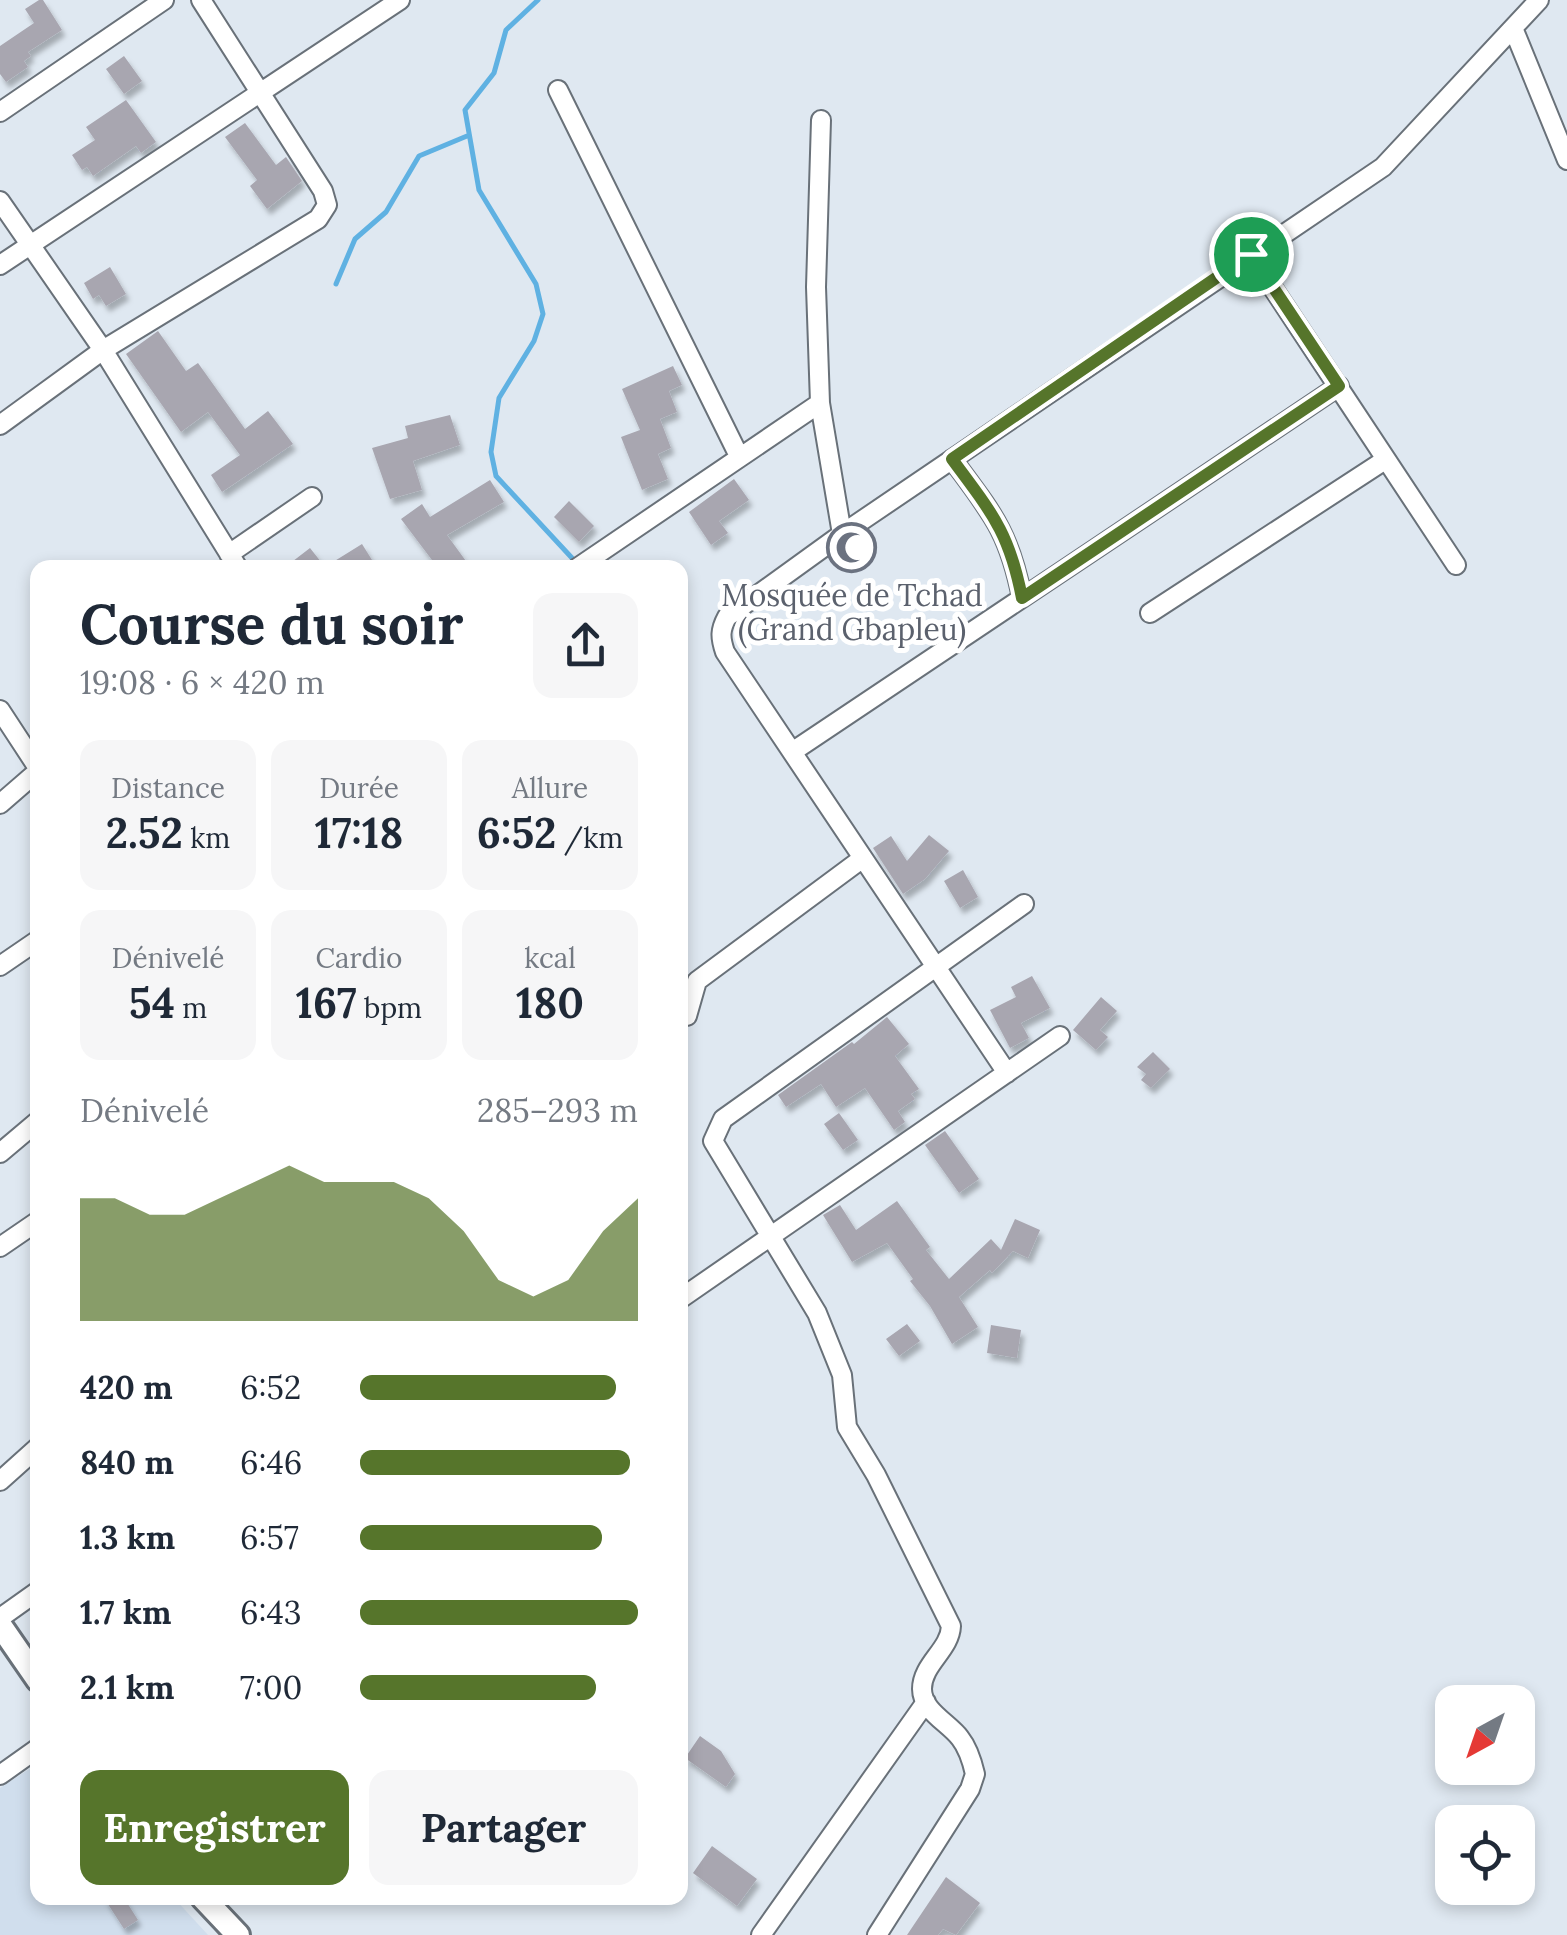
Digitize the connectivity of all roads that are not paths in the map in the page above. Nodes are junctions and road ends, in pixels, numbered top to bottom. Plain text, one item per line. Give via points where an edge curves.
1 (164, 0) edge
2 (201, 0) edge
3 (400, 0) edge
4 (1539, 0) edge
5 (1514, 28) junction
6 (558, 90) dead end
7 (262, 91) junction
8 (0, 112) edge
9 (821, 120) dead end
10 (1567, 160) edge
11 (0, 201) edge
12 (28, 244) junction
13 (1251, 254) junction
14 (0, 265) edge
15 (104, 350) junction
16 (1339, 386) junction
17 (820, 403) junction
18 (0, 425) edge
19 (739, 456) junction
20 (952, 459) junction
21 (1385, 460) junction
22 (312, 497) dead end
23 (842, 534) junction
24 (232, 560) edge
25 (234, 560) edge
26 (589, 560) edge
27 (1456, 565) dead end
28 (1022, 598) junction
29 (1150, 613) dead end
30 (0, 710) edge
31 (792, 752) junction
32 (30, 757) edge
33 (30, 777) edge
34 (0, 804) edge
35 (863, 858) junction
36 (1024, 904) dead end
37 (30, 945) edge
38 (0, 966) edge
39 (935, 966) junction
40 (688, 1013) edge
41 (1060, 1036) dead end
42 (1007, 1073) junction
43 (30, 1128) edge
44 (0, 1154) edge
45 (30, 1226) edge
46 (771, 1237) junction
47 (0, 1247) edge
48 (688, 1294) edge
49 (30, 1454) edge
50 (0, 1481) edge
51 (30, 1598) edge
52 (0, 1622) edge
53 (30, 1668) edge
54 (926, 1702) junction
55 (30, 1754) edge
56 (0, 1775) edge
57 (210, 1905) edge
58 (238, 1935) edge
59 (761, 1935) edge
60 (878, 1935) edge

1 - 8 street
2 - 7 street
3 - 7 street
4 - 5 street
5 - 10 street
5 - 13 street via 1383,167
6 - 19 street
7 - 12 street
7 - 15 street via 327,205 318,219
9 - 17 street
11 - 12 street
12 - 14 street
12 - 15 street
13 - 16 street
13 - 20 street
15 - 18 street
15 - 24 street
16 - 21 street
16 - 28 street
17 - 19 street
17 - 23 street
19 - 26 street
20 - 23 street
20 - 28 street via 1001,525
21 - 27 street
21 - 29 street
22 - 25 street
23 - 31 street via 727,616 720,630 725,652
28 - 31 street
30 - 32 street
31 - 35 street
33 - 34 street
35 - 39 street
35 - 40 street via 697,982
36 - 39 street
37 - 38 street
39 - 42 street
39 - 46 street via 716,1130 714,1142
41 - 42 street
42 - 46 street
43 - 44 street
45 - 47 street
46 - 48 street
46 - 54 street via 835,1356 847,1427 951,1626 928,1668
49 - 50 street
51 - 52 street
52 - 53 main road
54 - 59 street
54 - 60 street via 960,1737 975,1774
55 - 56 street
57 - 58 main road

